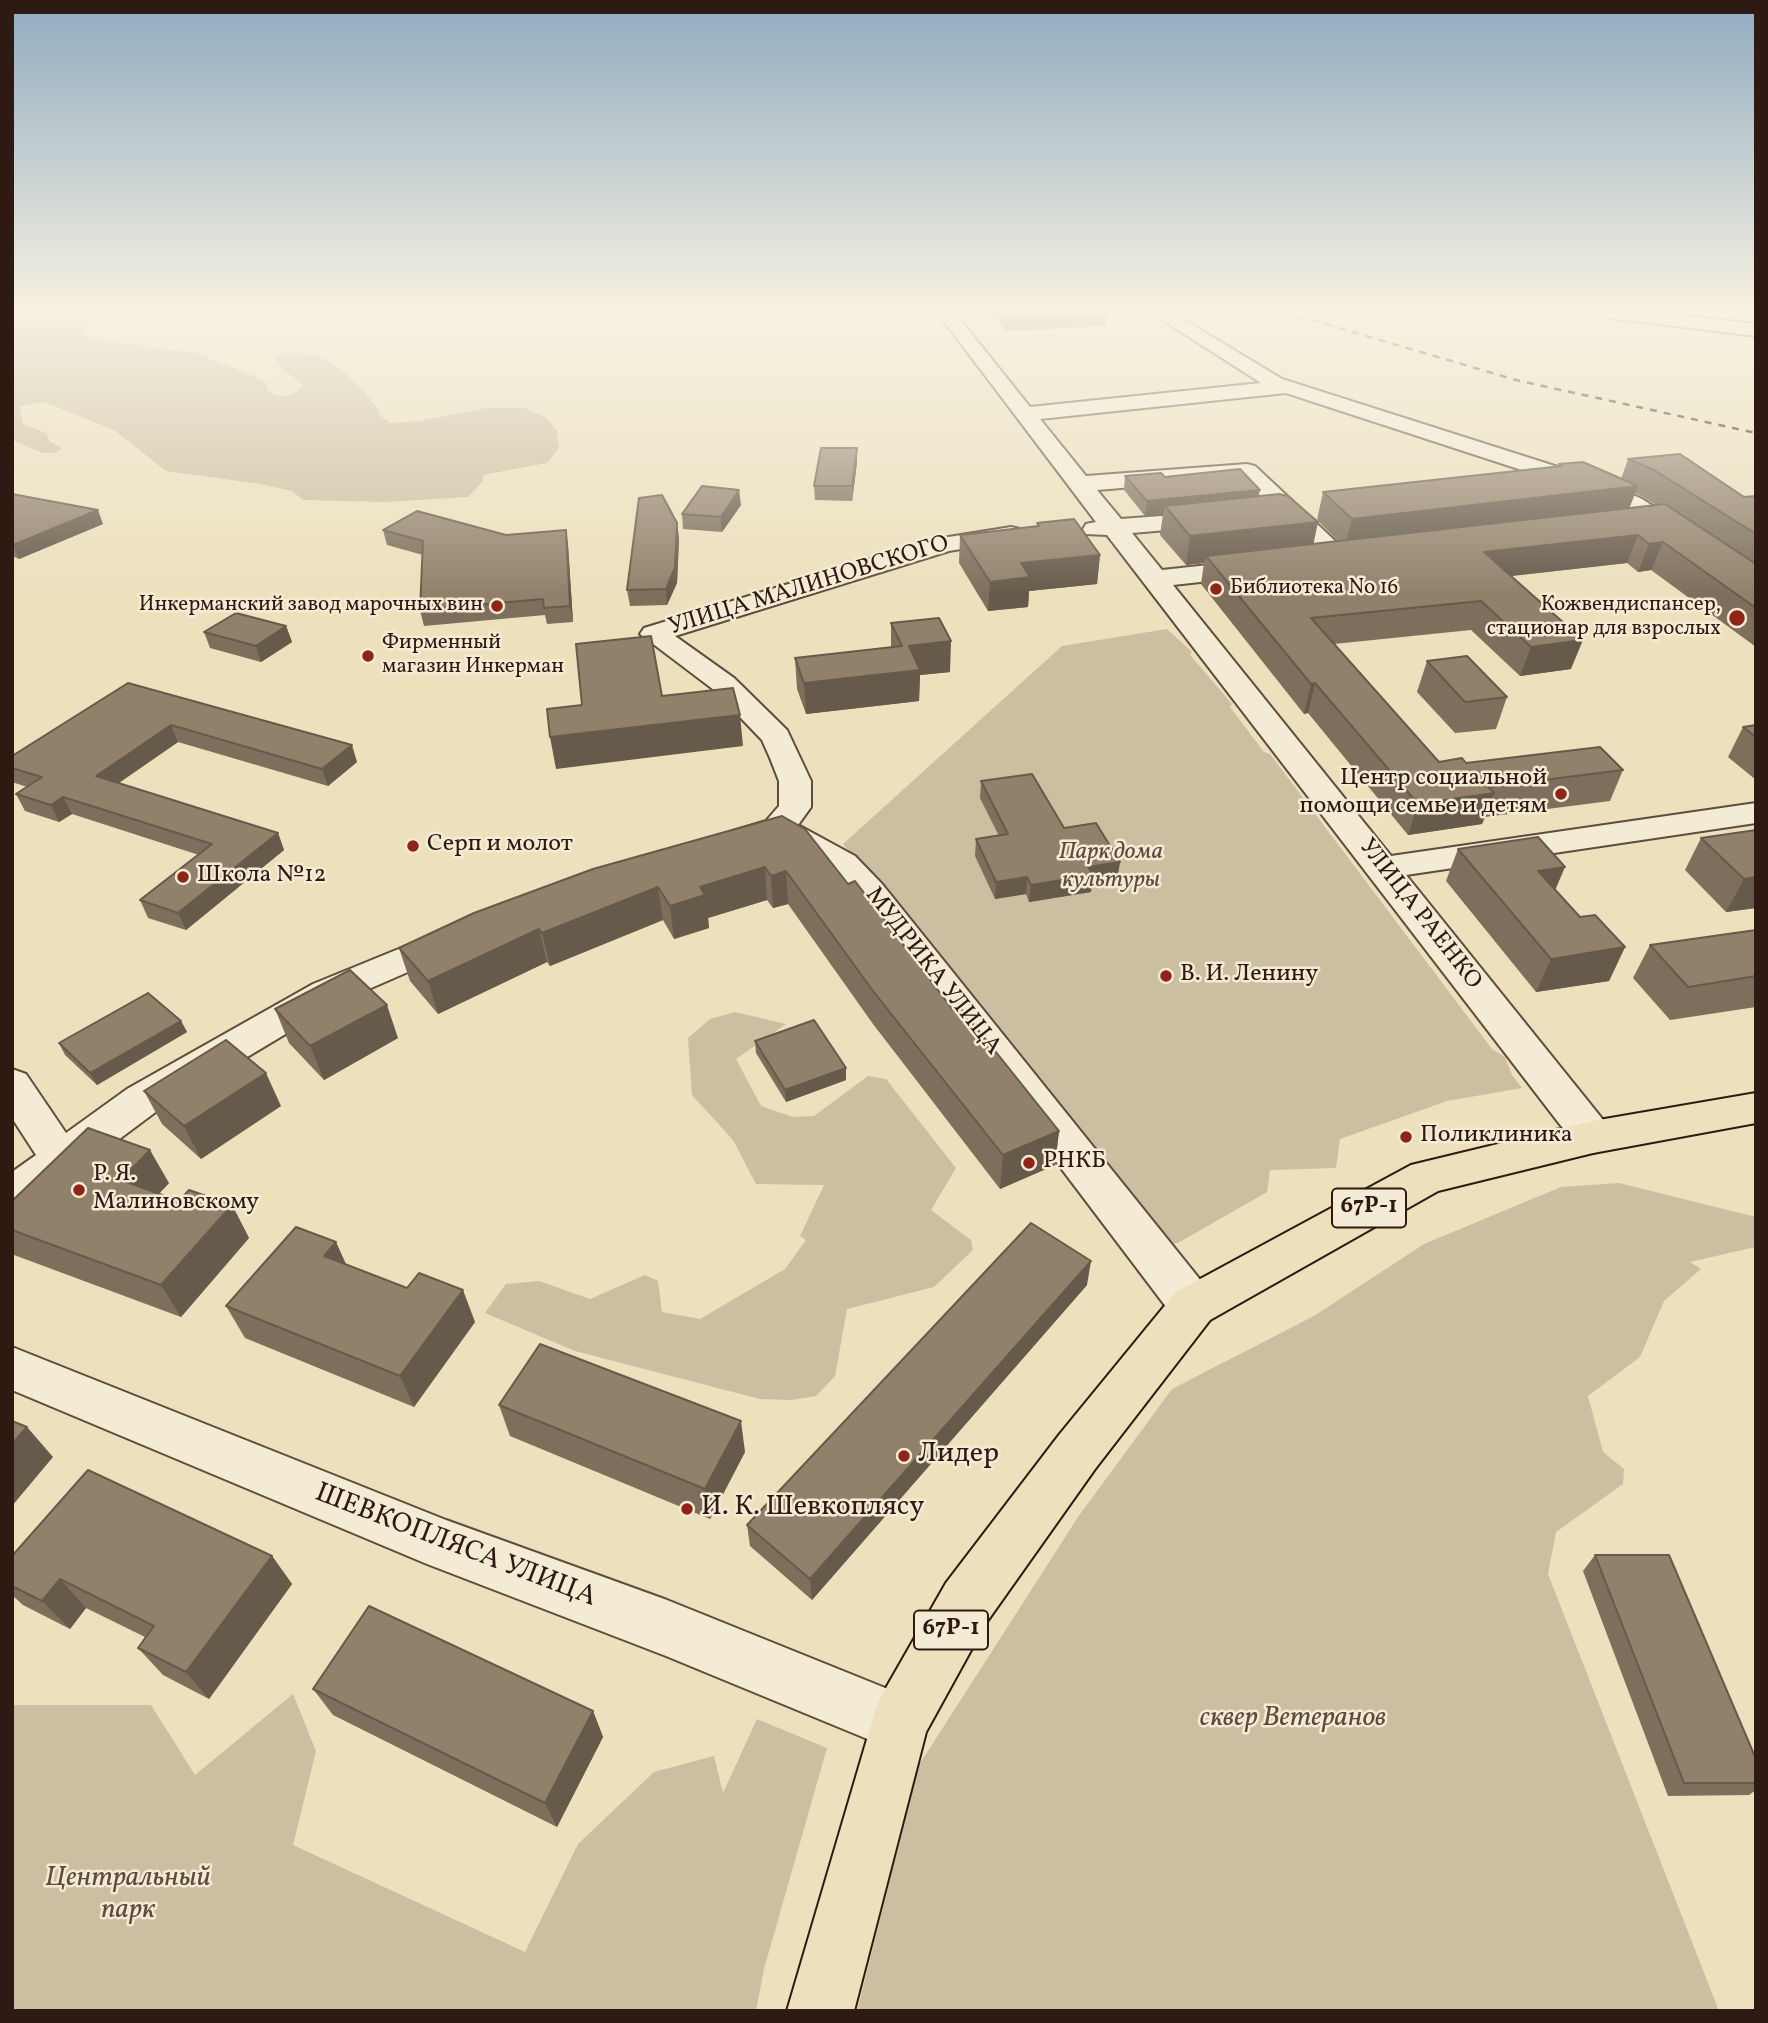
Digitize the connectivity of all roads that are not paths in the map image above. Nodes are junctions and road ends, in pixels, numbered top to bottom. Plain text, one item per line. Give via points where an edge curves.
1 (1018, 406) edge
2 (1098, 406) edge
3 (1346, 406) edge
4 (1024, 414) junction
5 (1079, 484) junction
6 (1287, 511) junction
7 (1660, 521) junction
8 (1620, 526) edge
9 (1115, 529) junction
10 (1367, 556) edge
11 (1340, 559) junction
12 (1313, 562) edge
13 (1273, 566) edge
14 (1154, 579) junction
15 (1756, 586) edge
16 (1756, 813) edge
17 (778, 828) junction
18 (713, 849) edge
19 (1382, 868) junction
20 (482, 926) edge
21 (12, 1084) edge
22 (1756, 1108) edge
23 (1593, 1137) junction
24 (61, 1160) junction
25 (12, 1195) edge
26 (1193, 1306) junction
27 (12, 1368) edge
28 (899, 1723) junction
29 (820, 2011) edge

1 - 4 street, УЛИЦА РАЕНКО
2 - 4 street
3 - 7 street via 1597,487
4 - 5 street, УЛИЦА РАЕНКО
5 - 6 street via 1247,471
5 - 9 street, УЛИЦА РАЕНКО
6 - 9 street
6 - 11 street
7 - 8 street
7 - 15 street
9 - 14 street, УЛИЦА РАЕНКО
9 - 17 street, УЛИЦА МАЛИНОВСКОГО via 1051,531 945,544 654,634 724,684 776,736 795,781 796,807
10 - 11 street
11 - 12 street
13 - 14 street
14 - 19 street, УЛИЦА РАЕНКО
16 - 19 street
17 - 18 street
17 - 26 street, МУДРИКА УЛИЦА via 843,864 870,892
19 - 23 street, УЛИЦА РАЕНКО
20 - 24 street via 326,993 142,1100
21 - 24 street
22 - 23 main road, 67Р-1
23 - 26 main road, 67Р-1 via 1426,1177
24 - 25 street
26 - 28 main road, 67Р-1 via 1077,1452 966,1603
27 - 28 street, ШЕВКОПЛЯСА УЛИЦА via 446,1546
28 - 29 main road, 67Р-1

